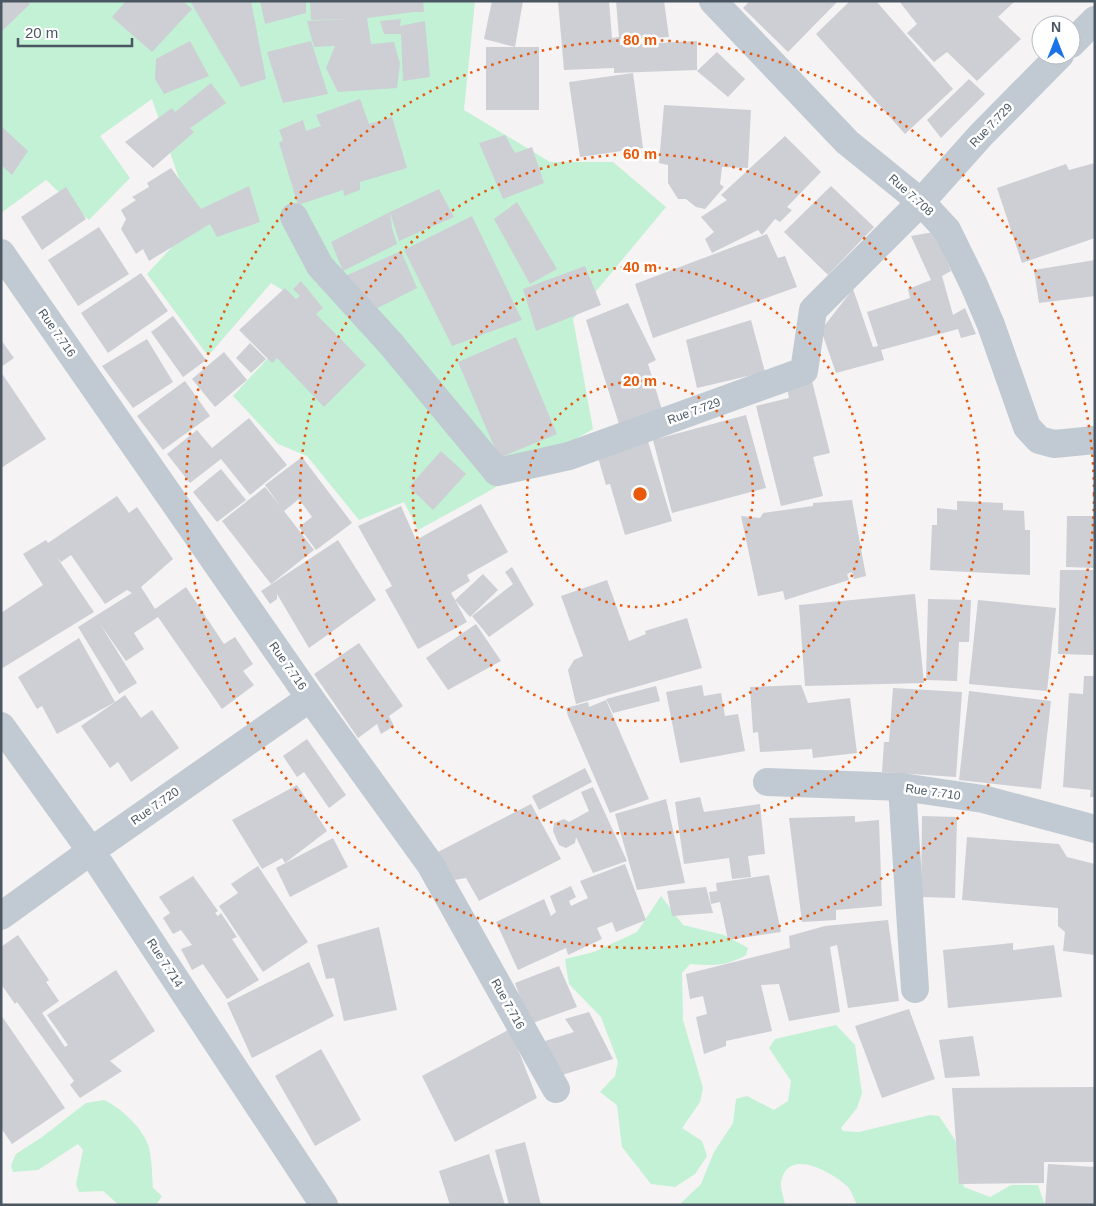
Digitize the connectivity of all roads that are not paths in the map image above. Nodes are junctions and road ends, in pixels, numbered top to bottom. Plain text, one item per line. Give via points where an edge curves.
1 (713, 1) edge
2 (1095, 20) edge
3 (1081, 34) edge
4 (1050, 65) edge
5 (922, 202) junction
6 (294, 217) dead end
7 (1, 253) edge
8 (1095, 440) edge
9 (310, 698) junction
10 (1, 726) edge
11 (766, 782) dead end
12 (902, 787) junction
13 (1095, 829) edge
14 (91, 851) junction
15 (1, 916) edge
16 (915, 989) dead end
17 (556, 1089) dead end
18 (324, 1205) edge

1 - 5 street, Rue 7.708 via 847,142
2 - 3 street
4 - 5 street, Rue 7.729 via 981,135
5 - 6 street, Rue 7.729 via 812,310 804,371 569,456 497,472 320,266
5 - 8 street, Rue 7.708 via 947,230 974,285 1027,427 1039,440 1054,444
7 - 9 street, Rue 7.716
9 - 14 street, Rue 7.720
9 - 17 street, Rue 7.716 via 430,864
10 - 14 street, Rue 7.714
11 - 12 street, Rue 7.710
12 - 13 street, Rue 7.710 via 983,799
12 - 16 street
14 - 15 street, Rue 7.720
14 - 18 street, Rue 7.714

